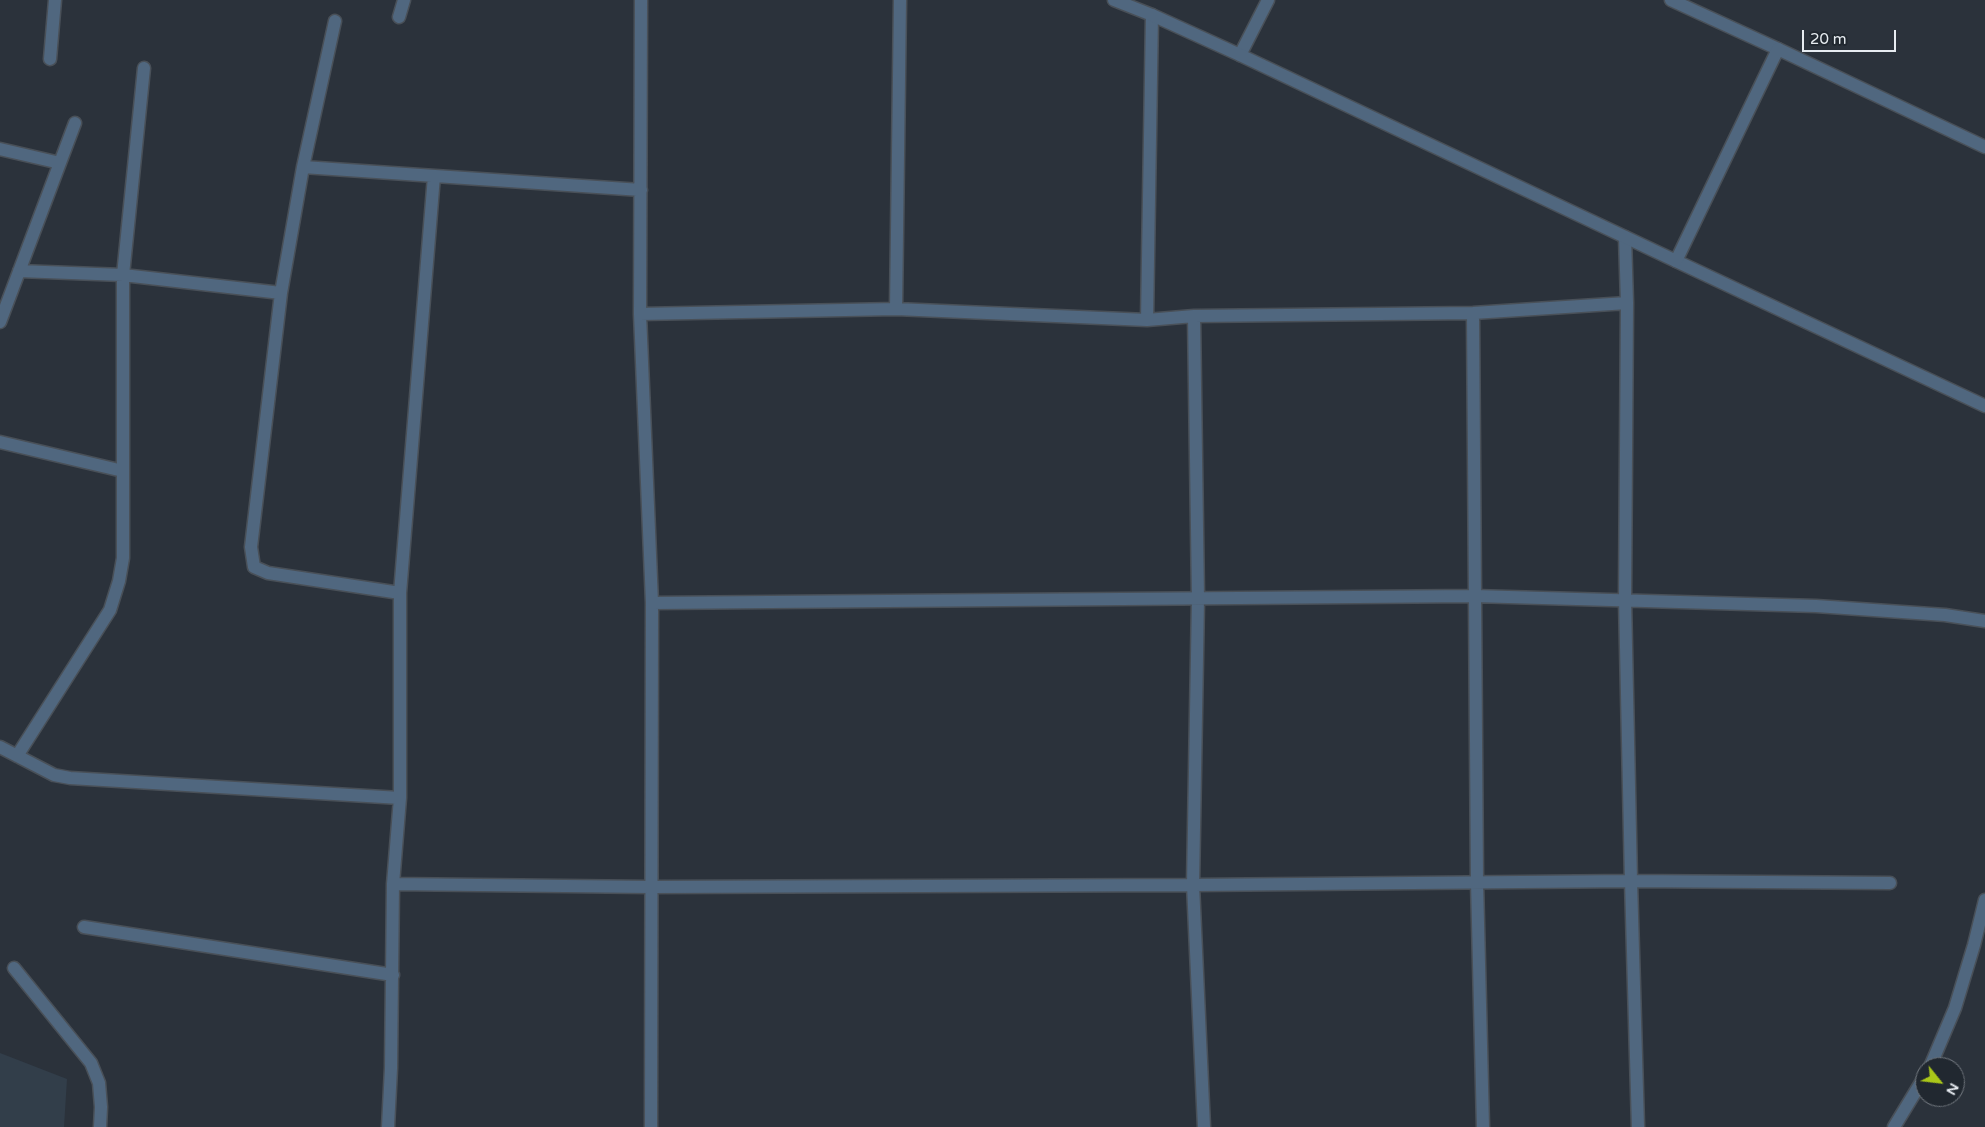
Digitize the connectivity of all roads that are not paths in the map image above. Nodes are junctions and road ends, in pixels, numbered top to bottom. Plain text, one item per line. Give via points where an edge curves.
1 (55, 0) edge
2 (404, 0) edge
3 (641, 0) edge
4 (900, 0) edge
5 (1114, 0) edge
6 (1268, 0) edge
7 (1670, 0) edge
8 (1152, 15) junction
9 (399, 17) dead end
10 (335, 21) dead end
11 (1778, 49) junction
12 (1240, 55) junction
13 (50, 59) dead end
14 (144, 68) dead end
15 (75, 123) dead end
16 (1985, 147) edge
17 (0, 149) edge
18 (60, 163) junction
19 (303, 167) junction
20 (434, 176) junction
21 (640, 190) junction
22 (1625, 237) junction
23 (1676, 261) junction
24 (19, 271) junction
25 (123, 275) junction
26 (281, 293) junction
27 (1627, 303) junction
28 (896, 309) junction
29 (1473, 313) junction
30 (640, 314) junction
31 (1194, 316) junction
32 (1147, 320) junction
33 (0, 322) edge
34 (1985, 406) edge
35 (0, 442) edge
36 (123, 471) junction
37 (400, 593) junction
38 (1474, 596) junction
39 (1198, 599) junction
40 (1625, 600) junction
41 (652, 602) junction
42 (1985, 621) edge
43 (0, 747) edge
44 (17, 756) junction
45 (400, 798) junction
46 (1631, 881) junction
47 (1477, 882) junction
48 (1890, 883) dead end
49 (393, 884) junction
50 (1193, 885) junction
51 (650, 887) junction
52 (1985, 900) edge
53 (84, 927) dead end
54 (14, 968) dead end
55 (393, 975) junction
56 (1934, 1057) edge
57 (1915, 1092) edge
58 (100, 1127) edge
59 (388, 1127) edge
60 (651, 1127) edge
61 (1204, 1127) edge
62 (1482, 1127) edge
63 (1638, 1127) edge
64 (1894, 1127) edge

1 - 13 street
2 - 9 street
3 - 21 street
4 - 28 street
5 - 8 street
6 - 12 street
7 - 11 street
8 - 12 street
8 - 32 street
10 - 19 street
11 - 16 street
11 - 23 street
12 - 22 street
14 - 25 street
15 - 18 street
17 - 18 street
18 - 24 street
19 - 20 street
19 - 26 street
20 - 21 street
20 - 37 street
21 - 30 street
22 - 23 street
22 - 27 street
23 - 34 street
24 - 25 street
24 - 33 street
25 - 26 street
25 - 36 street
26 - 37 street via 250,547 254,567 268,573
27 - 29 street
27 - 40 street
28 - 30 street
28 - 32 street
29 - 31 street
29 - 38 street
30 - 41 street
31 - 32 street
31 - 39 street
35 - 36 street
36 - 44 street via 123,558 110,610
37 - 45 street
38 - 39 street
38 - 40 street
38 - 47 street
39 - 41 street
39 - 50 street
40 - 42 street via 1816,606
40 - 46 street
41 - 51 street
43 - 44 street
44 - 45 street via 54,775 70,778
45 - 49 street
46 - 47 street
46 - 48 street
46 - 63 street
47 - 50 street
47 - 62 street
49 - 51 street
49 - 55 street
50 - 51 street
50 - 61 street
51 - 60 street
52 - 56 street via 1955,1008
53 - 55 street
54 - 58 street via 91,1063 99,1083
55 - 59 street
57 - 64 street

